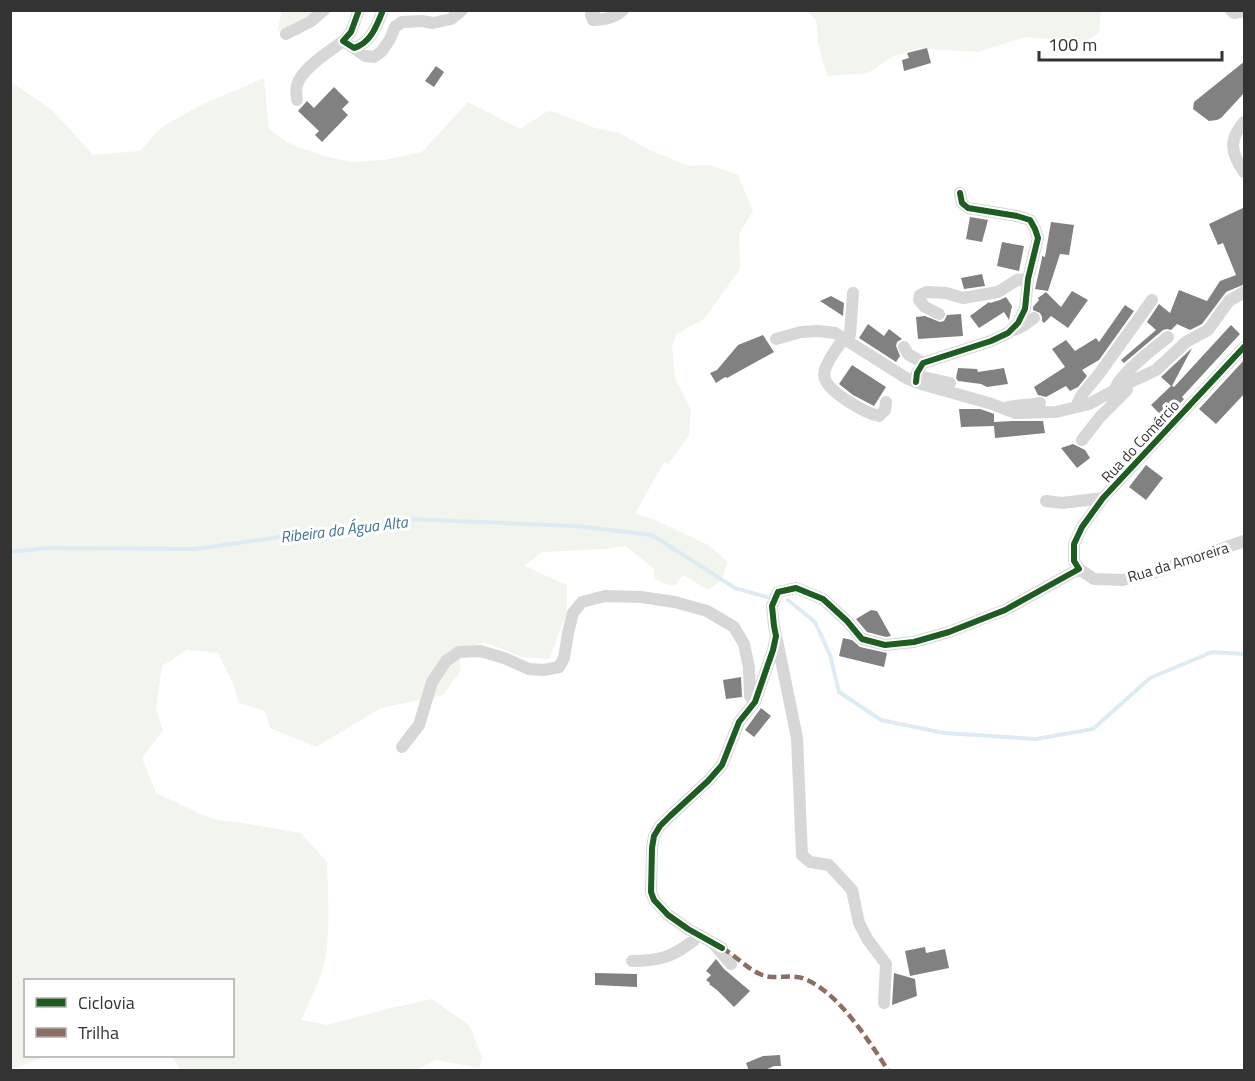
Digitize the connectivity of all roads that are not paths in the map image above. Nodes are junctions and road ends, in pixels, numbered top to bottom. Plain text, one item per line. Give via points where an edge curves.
1 (324, 10) edge
2 (359, 10) edge
3 (383, 10) edge
4 (462, 10) edge
5 (595, 10) edge
6 (623, 10) edge
7 (1231, 10) edge
8 (1245, 10) edge
9 (286, 34) dead end
10 (343, 41) junction
11 (354, 48) junction
12 (297, 100) dead end
13 (1245, 122) edge
14 (1245, 172) edge
15 (960, 193) dead end
16 (1028, 279) junction
17 (1245, 292) edge
18 (853, 293) dead end
19 (1152, 300) dead end
20 (939, 314) dead end
21 (1034, 318) dead end
22 (1008, 333) junction
23 (1168, 337) dead end
24 (776, 339) dead end
25 (843, 339) junction
26 (904, 347) dead end
27 (1245, 347) edge
28 (919, 373) junction
29 (950, 383) dead end
30 (1126, 384) junction
31 (1114, 390) junction
32 (886, 402) dead end
33 (1040, 403) dead end
34 (1076, 407) junction
35 (1004, 408) junction
36 (1082, 440) dead end
37 (1103, 498) junction
38 (1046, 501) dead end
39 (1245, 541) edge
40 (1079, 569) junction
41 (776, 636) junction
42 (755, 702) junction
43 (402, 747) dead end
44 (695, 933) junction
45 (632, 961) dead end
46 (731, 964) dead end
47 (884, 1003) dead end

1 - 9 street
2 - 10 street
3 - 11 street via 374,31 363,45
4 - 11 street via 451,19 433,23 402,22 374,57
5 - 6 street via 593,20 606,19
7 - 8 street via 1234,14
10 - 11 street
10 - 12 street via 304,74 296,87
13 - 14 street via 1235,132 1232,147
15 - 16 street via 968,208 1030,220 1038,238
16 - 20 street via 1017,280 998,292 963,298 946,292 920,295 925,307
16 - 22 street via 1025,309
17 - 30 street via 1229,301 1208,330 1186,342 1156,370
18 - 25 street via 850,335
19 - 34 street
21 - 22 street
22 - 28 street
23 - 31 street
24 - 25 street via 818,331 835,333
25 - 28 street via 906,378
25 - 32 street via 824,370 824,378 831,388 868,413 879,416
26 - 28 street
27 - 37 street, Rua do Comércio
28 - 29 street via 924,378
28 - 35 street
30 - 31 street
30 - 36 street via 1127,390
31 - 34 street
33 - 35 street
34 - 35 street via 1034,414
37 - 38 street
37 - 40 street, Rua do Comércio via 1074,544 1074,561
39 - 40 street, Rua da Amoreira via 1123,580 1094,579
40 - 41 street via 1005,610 949,632 885,645 862,639 823,599 796,588 778,592 772,606
41 - 42 street
41 - 47 street via 797,738 802,855 810,862 829,865 852,890 859,923 886,964
42 - 43 street via 750,696 744,644 734,627 706,611 675,602 605,596 582,602 573,613 560,667 529,669 480,651 459,652 446,661 432,682 419,725
42 - 44 street via 739,722 722,765 654,836 654,900
44 - 45 street via 694,940 669,956
44 - 46 street via 718,946

